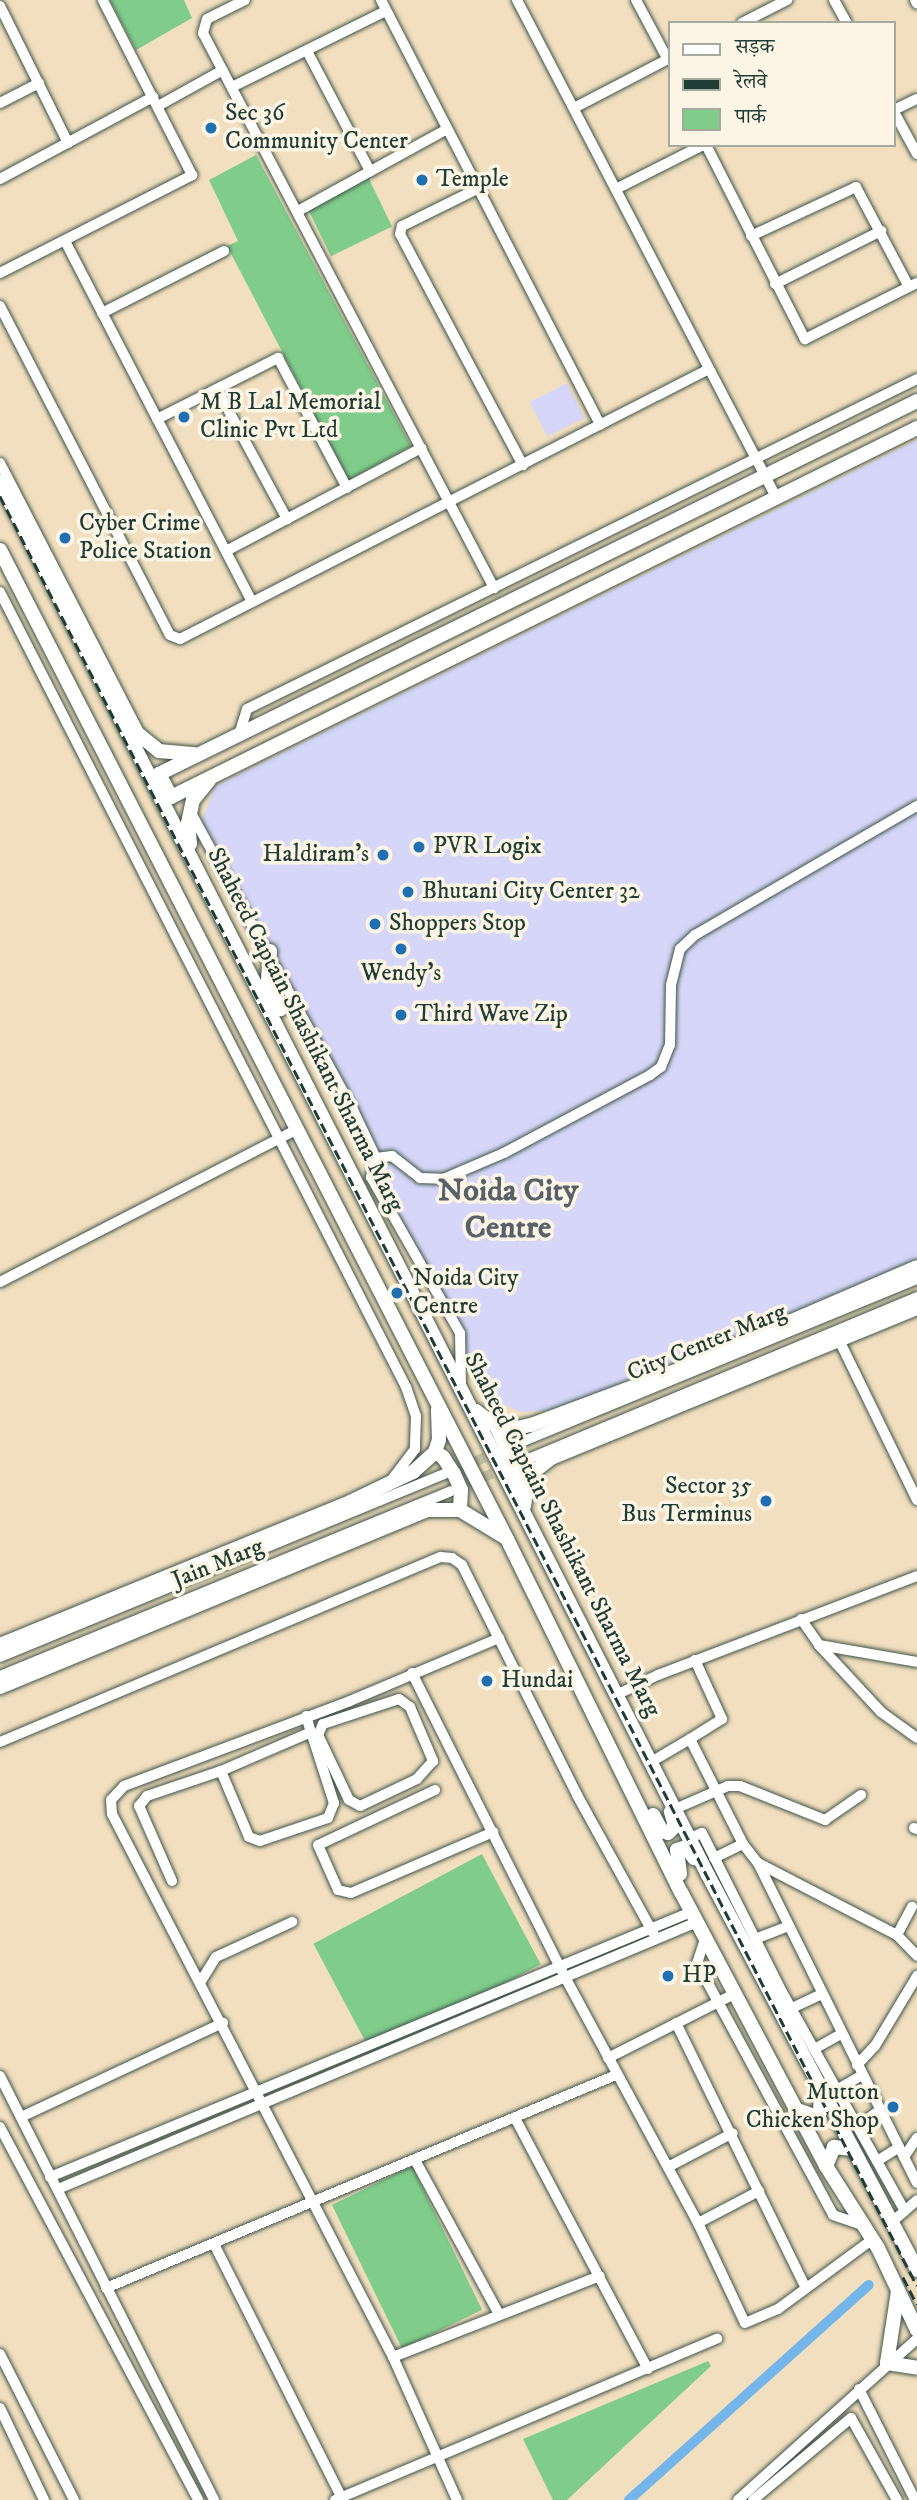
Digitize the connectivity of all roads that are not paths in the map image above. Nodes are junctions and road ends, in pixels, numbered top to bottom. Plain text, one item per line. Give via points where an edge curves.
1 (103, 0) edge
2 (245, 0) edge
3 (381, 0) edge
4 (517, 0) edge
5 (636, 0) edge
6 (788, 0) edge
7 (834, 0) edge
8 (0, 6) edge
9 (763, 6) edge
10 (386, 11) junction
11 (744, 21) edge
12 (846, 21) edge
13 (307, 51) junction
14 (668, 57) edge
15 (668, 60) edge
16 (223, 70) junction
17 (38, 83) junction
18 (232, 87) junction
19 (917, 99) edge
20 (155, 102) junction
21 (0, 103) edge
22 (574, 108) junction
23 (896, 110) edge
24 (896, 115) edge
25 (447, 129) junction
26 (68, 143) junction
27 (700, 147) edge
28 (705, 147) edge
29 (917, 154) edge
30 (370, 171) junction
31 (0, 179) edge
32 (477, 189) junction
33 (616, 189) junction
34 (298, 211) junction
35 (881, 231) junction
36 (751, 236) junction
37 (65, 241) junction
38 (224, 251) dead end
39 (0, 273) edge
40 (775, 284) junction
41 (913, 285) edge
42 (0, 306) edge
43 (102, 313) junction
44 (707, 370) junction
45 (917, 379) edge
46 (217, 389) junction
47 (917, 401) edge
48 (157, 419) junction
49 (600, 425) junction
50 (917, 428) edge
51 (421, 448) junction
52 (756, 461) junction
53 (0, 463) edge
54 (523, 465) junction
55 (764, 476) junction
56 (0, 482) edge
57 (347, 488) junction
58 (776, 497) junction
59 (449, 502) junction
60 (287, 519) junction
61 (0, 551) edge
62 (226, 551) junction
63 (494, 588) junction
64 (0, 592) edge
65 (252, 601) junction
66 (124, 721) junction
67 (239, 735) junction
68 (144, 741) junction
69 (201, 754) junction
70 (212, 776) junction
71 (917, 806) edge
72 (190, 811) junction
73 (195, 862) junction
74 (270, 950) junction
75 (296, 1062) junction
76 (298, 1129) junction
77 (279, 1140) junction
78 (376, 1158) junction
79 (917, 1267) edge
80 (917, 1279) edge
81 (0, 1282) edge
82 (917, 1297) edge
83 (917, 1308) edge
84 (839, 1340) junction
85 (461, 1384) junction
86 (437, 1402) junction
87 (476, 1411) junction
88 (500, 1432) junction
89 (514, 1445) tunnel mouth
90 (435, 1452) junction
91 (520, 1462) tunnel mouth
92 (445, 1474) tunnel mouth
93 (388, 1484) junction
94 (523, 1485) junction
95 (451, 1491) tunnel mouth
96 (917, 1500) edge
97 (460, 1510) junction
98 (523, 1510) junction
99 (507, 1539) junction
100 (917, 1576) edge
101 (801, 1619) junction
102 (499, 1638) junction
103 (819, 1644) junction
104 (0, 1645) edge
105 (0, 1657) edge
106 (695, 1660) junction
107 (917, 1662) edge
108 (412, 1673) junction
109 (0, 1676) edge
110 (0, 1687) edge
111 (616, 1695) junction
112 (306, 1716) junction
113 (311, 1732) junction
114 (917, 1738) edge
115 (690, 1739) junction
116 (0, 1742) edge
117 (653, 1765) junction
118 (221, 1770) junction
119 (417, 1779) junction
120 (625, 1779) junction
121 (435, 1790) dead end
122 (716, 1791) junction
123 (422, 1795) junction
124 (860, 1795) dead end
125 (675, 1809) junction
126 (493, 1832) junction
127 (690, 1838) junction
128 (743, 1844) junction
129 (714, 1858) junction
130 (758, 1863) junction
131 (708, 1875) junction
132 (172, 1881) dead end
133 (681, 1892) junction
134 (912, 1907) dead end
135 (694, 1917) junction
136 (292, 1922) dead end
137 (651, 1927) junction
138 (786, 1927) junction
139 (898, 1935) junction
140 (656, 1938) junction
141 (705, 1939) junction
142 (755, 1939) junction
143 (917, 1956) edge
144 (560, 1965) junction
145 (917, 1976) edge
146 (565, 1977) junction
147 (201, 1981) junction
148 (734, 1994) junction
149 (820, 1995) junction
150 (715, 2002) junction
151 (792, 2008) junction
152 (223, 2023) junction
153 (676, 2023) junction
154 (841, 2034) junction
155 (816, 2048) junction
156 (608, 2058) junction
157 (859, 2069) junction
158 (616, 2075) junction
159 (0, 2076) edge
160 (821, 2089) junction
161 (838, 2089) junction
162 (259, 2093) junction
163 (264, 2105) junction
164 (795, 2109) junction
165 (880, 2110) junction
166 (21, 2117) junction
167 (515, 2118) junction
168 (858, 2126) junction
169 (0, 2127) edge
170 (733, 2133) junction
171 (917, 2138) edge
172 (853, 2149) junction
173 (901, 2152) junction
174 (415, 2160) junction
175 (877, 2161) junction
176 (826, 2166) junction
177 (668, 2167) junction
178 (917, 2183) edge
179 (54, 2184) junction
180 (759, 2191) junction
181 (38, 2194) junction
182 (917, 2200) edge
183 (315, 2202) junction
184 (905, 2211) junction
185 (892, 2222) junction
186 (698, 2223) junction
187 (864, 2226) junction
188 (215, 2244) junction
189 (876, 2244) junction
190 (915, 2266) edge
191 (600, 2276) junction
192 (805, 2286) junction
193 (896, 2286) junction
194 (106, 2288) junction
195 (499, 2314) junction
196 (917, 2330) edge
197 (717, 2339) dead end
198 (917, 2339) edge
199 (0, 2354) edge
200 (393, 2357) junction
201 (887, 2363) junction
202 (917, 2368) edge
203 (648, 2369) junction
204 (859, 2389) junction
205 (0, 2408) edge
206 (439, 2456) junction
207 (340, 2499) edge
208 (739, 2499) edge
209 (44, 2500) edge
210 (74, 2500) edge
211 (198, 2500) edge
212 (214, 2500) edge
213 (457, 2500) edge
214 (752, 2500) edge
215 (897, 2500) edge
216 (915, 2500) edge

1 - 20 street
2 - 16 street via 202,25
3 - 10 street
4 - 22 street
5 - 14 street
6 - 9 street
7 - 12 street
8 - 17 street
9 - 11 street
10 - 13 street
10 - 25 street
13 - 18 street
13 - 30 street
15 - 22 street
16 - 18 street
16 - 20 street
17 - 21 street
17 - 26 street
18 - 34 street
19 - 23 street
20 - 26 street
20 - 37 street via 191,171 189,178
22 - 33 street
24 - 29 street
25 - 30 street
25 - 32 street
26 - 31 street
27 - 33 street
28 - 36 street
30 - 34 street
32 - 49 street
32 - 54 street via 402,226 400,234
33 - 44 street
34 - 51 street
35 - 36 street via 856,187
35 - 40 street
35 - 41 street
36 - 40 street
37 - 39 street
37 - 43 street
38 - 43 street
40 - 41 street via 801,336 810,340
42 - 65 street via 170,635 180,639
43 - 48 street
44 - 49 street
44 - 52 street
45 - 52 street
46 - 48 street
46 - 57 street via 278,358
46 - 60 street
47 - 55 main road
48 - 62 street
49 - 54 street
50 - 58 main road
51 - 57 street
51 - 59 street
52 - 55 street
52 - 63 street
53 - 68 street
54 - 59 street
55 - 58 street
55 - 67 main road
56 - 66 main road, Shaheed Captain Shashikant Sharma Marg
57 - 60 street
58 - 70 main road
59 - 63 street
59 - 65 street
60 - 62 street
61 - 76 main road, Shaheed Captain Shashikant Sharma Marg
62 - 65 street
63 - 67 street via 247,709
64 - 77 street
66 - 68 main road
66 - 73 main road, Shaheed Captain Shashikant Sharma Marg
67 - 69 main road
68 - 69 main road via 159,751
69 - 70 main road via 159,774 171,797
70 - 72 main road
71 - 78 street via 680,948 671,985 670,1045 661,1067 650,1075 504,1153 443,1178 420,1178 392,1156
72 - 73 main road
72 - 74 street
73 - 75 main road, Shaheed Captain Shashikant Sharma Marg
74 - 75 main road via 268,983 293,1038
74 - 78 street
75 - 85 main road, Shaheed Captain Shashikant Sharma Marg
76 - 77 street
76 - 86 main road, Shaheed Captain Shashikant Sharma Marg
77 - 81 street
77 - 93 street via 412,1401 415,1449
78 - 85 street via 371,1177 460,1333
79 - 88 main road via 678,1370 531,1425
80 - 89 street, City Center Marg
82 - 91 street, City Center Marg
83 - 84 main road
84 - 94 main road via 551,1458 535,1468
84 - 96 street
85 - 87 main road, Shaheed Captain Shashikant Sharma Marg
86 - 90 main road via 439,1440
86 - 99 main road, Shaheed Captain Shashikant Sharma Marg
87 - 88 main road
87 - 98 main road, Shaheed Captain Shashikant Sharma Marg
88 - 94 main road
90 - 93 main road via 421,1467
90 - 97 main road via 443,1457 461,1490
92 - 105 street, Jain Marg
93 - 104 main road
94 - 98 main road
95 - 109 street, Jain Marg
97 - 99 main road
97 - 110 main road via 428,1510
98 - 111 main road, Shaheed Captain Shashikant Sharma Marg
99 - 120 main road, Shaheed Captain Shashikant Sharma Marg
100 - 101 street
101 - 103 street
101 - 106 street
102 - 108 street
102 - 116 street via 462,1565 441,1557
102 - 137 street via 577,1795
103 - 107 street
103 - 114 street via 881,1712
106 - 111 street
106 - 115 street via 722,1719
108 - 112 street
108 - 126 street
111 - 117 main road, Shaheed Captain Shashikant Sharma Marg
112 - 113 street
112 - 147 street via 124,1786 111,1800 113,1814
113 - 118 street
113 - 118 street via 334,1803 327,1818 260,1841 249,1837
115 - 117 street
115 - 122 street
117 - 120 main road via 675,1822 672,1832 662,1831 638,1789
117 - 125 main road, Shaheed Captain Shashikant Sharma Marg
118 - 132 street via 147,1797 139,1806
119 - 119 street via 360,1807 349,1800 318,1735 323,1724 399,1699 410,1707 433,1761
119 - 123 street
120 - 133 main road, Shaheed Captain Shashikant Sharma Marg
121 - 123 street
122 - 124 street via 740,1786 825,1820
122 - 125 street
122 - 128 street
123 - 126 street via 318,1845 338,1889 351,1893
125 - 127 main road, Shaheed Captain Shashikant Sharma Marg
126 - 144 street
127 - 129 street via 702,1833
127 - 131 main road, Shaheed Captain Shashikant Sharma Marg
128 - 129 street
128 - 130 street
129 - 142 street
130 - 138 street
130 - 139 street
131 - 133 main road via 689,1849 679,1848 674,1856
131 - 160 main road, Shaheed Captain Shashikant Sharma Marg
133 - 135 main road, Shaheed Captain Shashikant Sharma Marg
134 - 139 street
135 - 137 street
135 - 140 street
135 - 141 main road, Shaheed Captain Shashikant Sharma Marg
136 - 147 street via 216,1957
137 - 140 street
137 - 144 street
138 - 142 street
138 - 149 street
139 - 143 street
140 - 146 street
141 - 148 main road, Shaheed Captain Shashikant Sharma Marg
141 - 150 street via 697,1964
142 - 151 street
144 - 146 street
144 - 162 street
145 - 157 street
146 - 156 street
146 - 163 street
147 - 152 street
148 - 150 street
148 - 164 main road, Shaheed Captain Shashikant Sharma Marg
149 - 151 street
149 - 154 street
150 - 153 street
150 - 187 street via 833,2215
151 - 155 street
152 - 162 street
152 - 166 street
153 - 156 street
153 - 170 street
154 - 155 street
154 - 157 street
155 - 161 street
156 - 158 street
157 - 161 street
157 - 165 street
158 - 167 street
158 - 177 street
159 - 166 street
160 - 164 main road via 820,2112 814,2116
160 - 172 main road, Shaheed Captain Shashikant Sharma Marg
161 - 168 street
162 - 163 street
162 - 179 street
163 - 179 street
163 - 183 street
164 - 176 main road, Shaheed Captain Shashikant Sharma Marg
165 - 168 street
165 - 173 street
166 - 179 street
167 - 174 street
167 - 191 street
168 - 175 street
169 - 181 street
170 - 177 street
170 - 180 street
171 - 173 street
172 - 176 main road via 834,2147
172 - 185 main road, Shaheed Captain Shashikant Sharma Marg
173 - 175 street
173 - 178 street
174 - 183 street
174 - 195 street
175 - 184 street
176 - 187 main road, Shaheed Captain Shashikant Sharma Marg
177 - 186 street
179 - 181 street
179 - 194 street
180 - 186 street
180 - 192 street
181 - 211 street
182 - 184 street
183 - 188 street
183 - 200 street
184 - 185 street
185 - 190 main road, Shaheed Captain Shashikant Sharma Marg
186 - 192 street via 745,2323 778,2309
187 - 189 main road, Shaheed Captain Shashikant Sharma Marg
188 - 194 street
188 - 207 street
189 - 192 street
189 - 193 main road, Shaheed Captain Shashikant Sharma Marg
191 - 195 street
191 - 203 street
193 - 196 main road, Shaheed Captain Shashikant Sharma Marg
193 - 201 main road
194 - 212 street
195 - 200 street
197 - 203 street
198 - 201 street
199 - 210 street
200 - 206 street
201 - 202 main road
201 - 204 street
203 - 206 street
204 - 208 street
204 - 216 street
205 - 209 street
206 - 207 street
206 - 213 street
214 - 215 street via 851,2418

